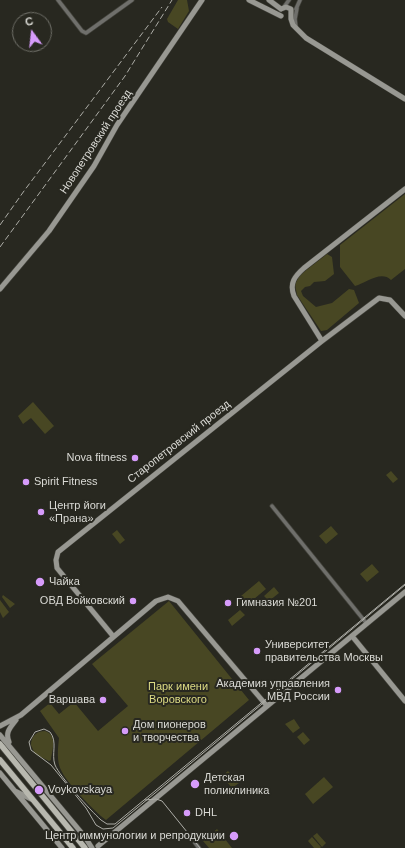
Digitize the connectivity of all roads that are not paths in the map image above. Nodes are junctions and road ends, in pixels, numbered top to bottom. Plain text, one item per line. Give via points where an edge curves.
1 (58, 0) edge
2 (132, 0) edge
3 (202, 0) edge
4 (248, 0) edge
5 (269, 0) edge
6 (289, 0) edge
7 (300, 0) edge
8 (283, 8) junction
9 (297, 8) junction
10 (287, 17) junction
11 (297, 31) junction
12 (405, 99) edge
13 (405, 189) edge
14 (0, 289) edge
15 (405, 316) edge
16 (322, 342) junction
17 (272, 506) dead end
18 (405, 592) edge
19 (367, 624) junction
20 (113, 636) junction
21 (352, 636) junction
22 (405, 701) edge
23 (267, 706) junction
24 (21, 715) junction
25 (0, 726) edge
26 (0, 735) edge
27 (0, 744) edge
28 (12, 748) junction
29 (0, 760) edge
30 (0, 773) edge
31 (13, 789) junction
32 (34, 800) junction
33 (85, 837) junction
34 (195, 843) dead end
35 (71, 846) edge
36 (99, 847) edge
37 (62, 848) edge
38 (85, 848) edge
39 (92, 848) edge
40 (199, 848) edge

1 - 2 street via 82,31 86,32
3 - 14 street, Новопетровский проезд via 117,125 94,166 49,232
4 - 10 street
5 - 8 street
6 - 8 street
7 - 9 street
8 - 10 street
8 - 10 street via 291,9
9 - 10 street
9 - 11 street
10 - 11 street
11 - 12 street
13 - 16 street via 304,268 293,281 294,296
15 - 16 street via 390,300 379,298
16 - 20 street, Старопетровский проезд via 58,552 58,568
17 - 19 street
18 - 19 street
19 - 21 street
20 - 23 street via 156,601 171,597 178,601
20 - 24 street
21 - 22 street
21 - 23 street
23 - 36 street
24 - 25 street
24 - 28 street via 6,734
26 - 28 street
27 - 38 main road
28 - 33 street
29 - 32 main road
30 - 31 street
31 - 32 street
31 - 37 street
32 - 35 main road
33 - 36 street
33 - 39 street
34 - 40 street

